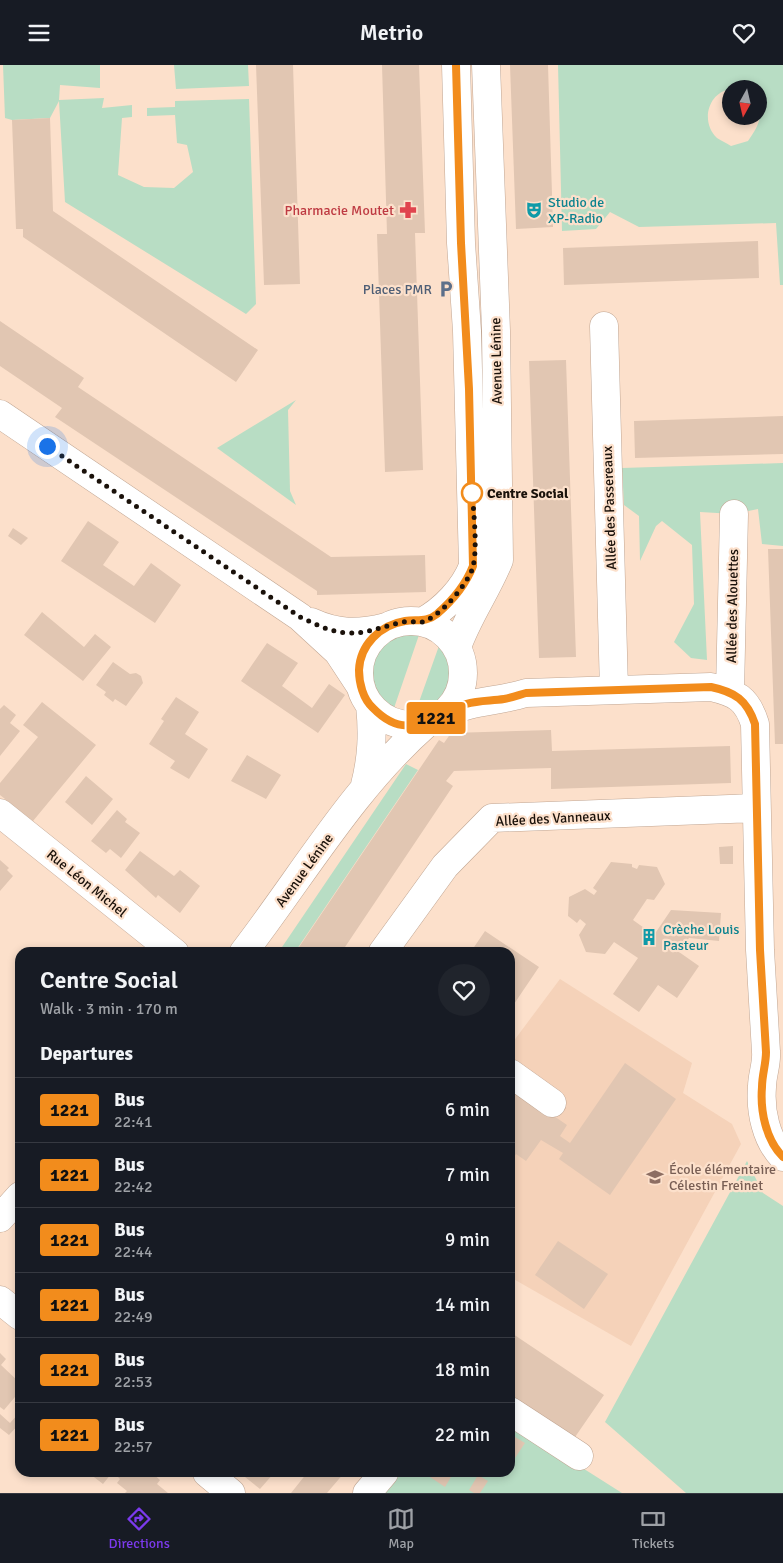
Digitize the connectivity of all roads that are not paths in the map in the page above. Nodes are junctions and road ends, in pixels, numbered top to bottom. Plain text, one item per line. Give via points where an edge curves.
1 (456, 65) edge
2 (486, 65) edge
3 (604, 326) dead end
4 (0, 414) edge
5 (734, 514) dead end
6 (300, 617) junction
7 (422, 622) junction
8 (386, 627) junction
9 (459, 653) junction
10 (614, 689) junction
11 (730, 691) junction
12 (526, 693) junction
13 (365, 696) junction
14 (436, 718) junction
15 (364, 787) junction
16 (756, 808) junction
17 (0, 813) edge
18 (168, 947) edge
19 (248, 947) edge
20 (386, 947) edge
21 (766, 1065) junction
22 (515, 1077) edge
23 (783, 1094) edge
24 (552, 1103) dead end
25 (783, 1157) edge
26 (15, 1202) edge
27 (0, 1218) edge
28 (0, 1300) edge
29 (15, 1312) edge
30 (515, 1414) edge
31 (579, 1455) dead end
32 (212, 1477) edge
33 (381, 1477) edge
34 (231, 1493) edge
35 (367, 1493) edge

1 - 7 street, Avenue Lénine via 461,243 468,341 473,566 468,580 448,602 436,615
2 - 9 street, Avenue Lénine via 496,331 499,560 489,586 466,622
3 - 10 street, Allée des Passereaux
4 - 6 street
5 - 11 street, Allée des Alouettes
6 - 8 street via 345,633
6 - 13 street via 338,652
7 - 8 street via 405,621
7 - 9 street via 448,635
8 - 13 street via 365,648 359,663
9 - 12 street via 475,678 492,686
9 - 14 street via 464,675 461,689 453,704
10 - 11 street via 711,687
10 - 12 street
11 - 16 street via 742,698 755,724
12 - 14 street via 465,704
13 - 14 street via 386,719 396,723 406,725
13 - 15 street, Avenue Lénine via 373,742
14 - 15 street, Avenue Lénine via 397,749
15 - 19 street, Avenue Lénine
16 - 20 street, Allée des Vanneaux via 492,818 445,866
16 - 21 street
17 - 18 street, Rue Léon Michel
21 - 23 street
21 - 25 street via 762,1087 764,1117 770,1141
22 - 24 street
26 - 27 street
28 - 29 street
30 - 31 street
32 - 34 street
33 - 35 street

